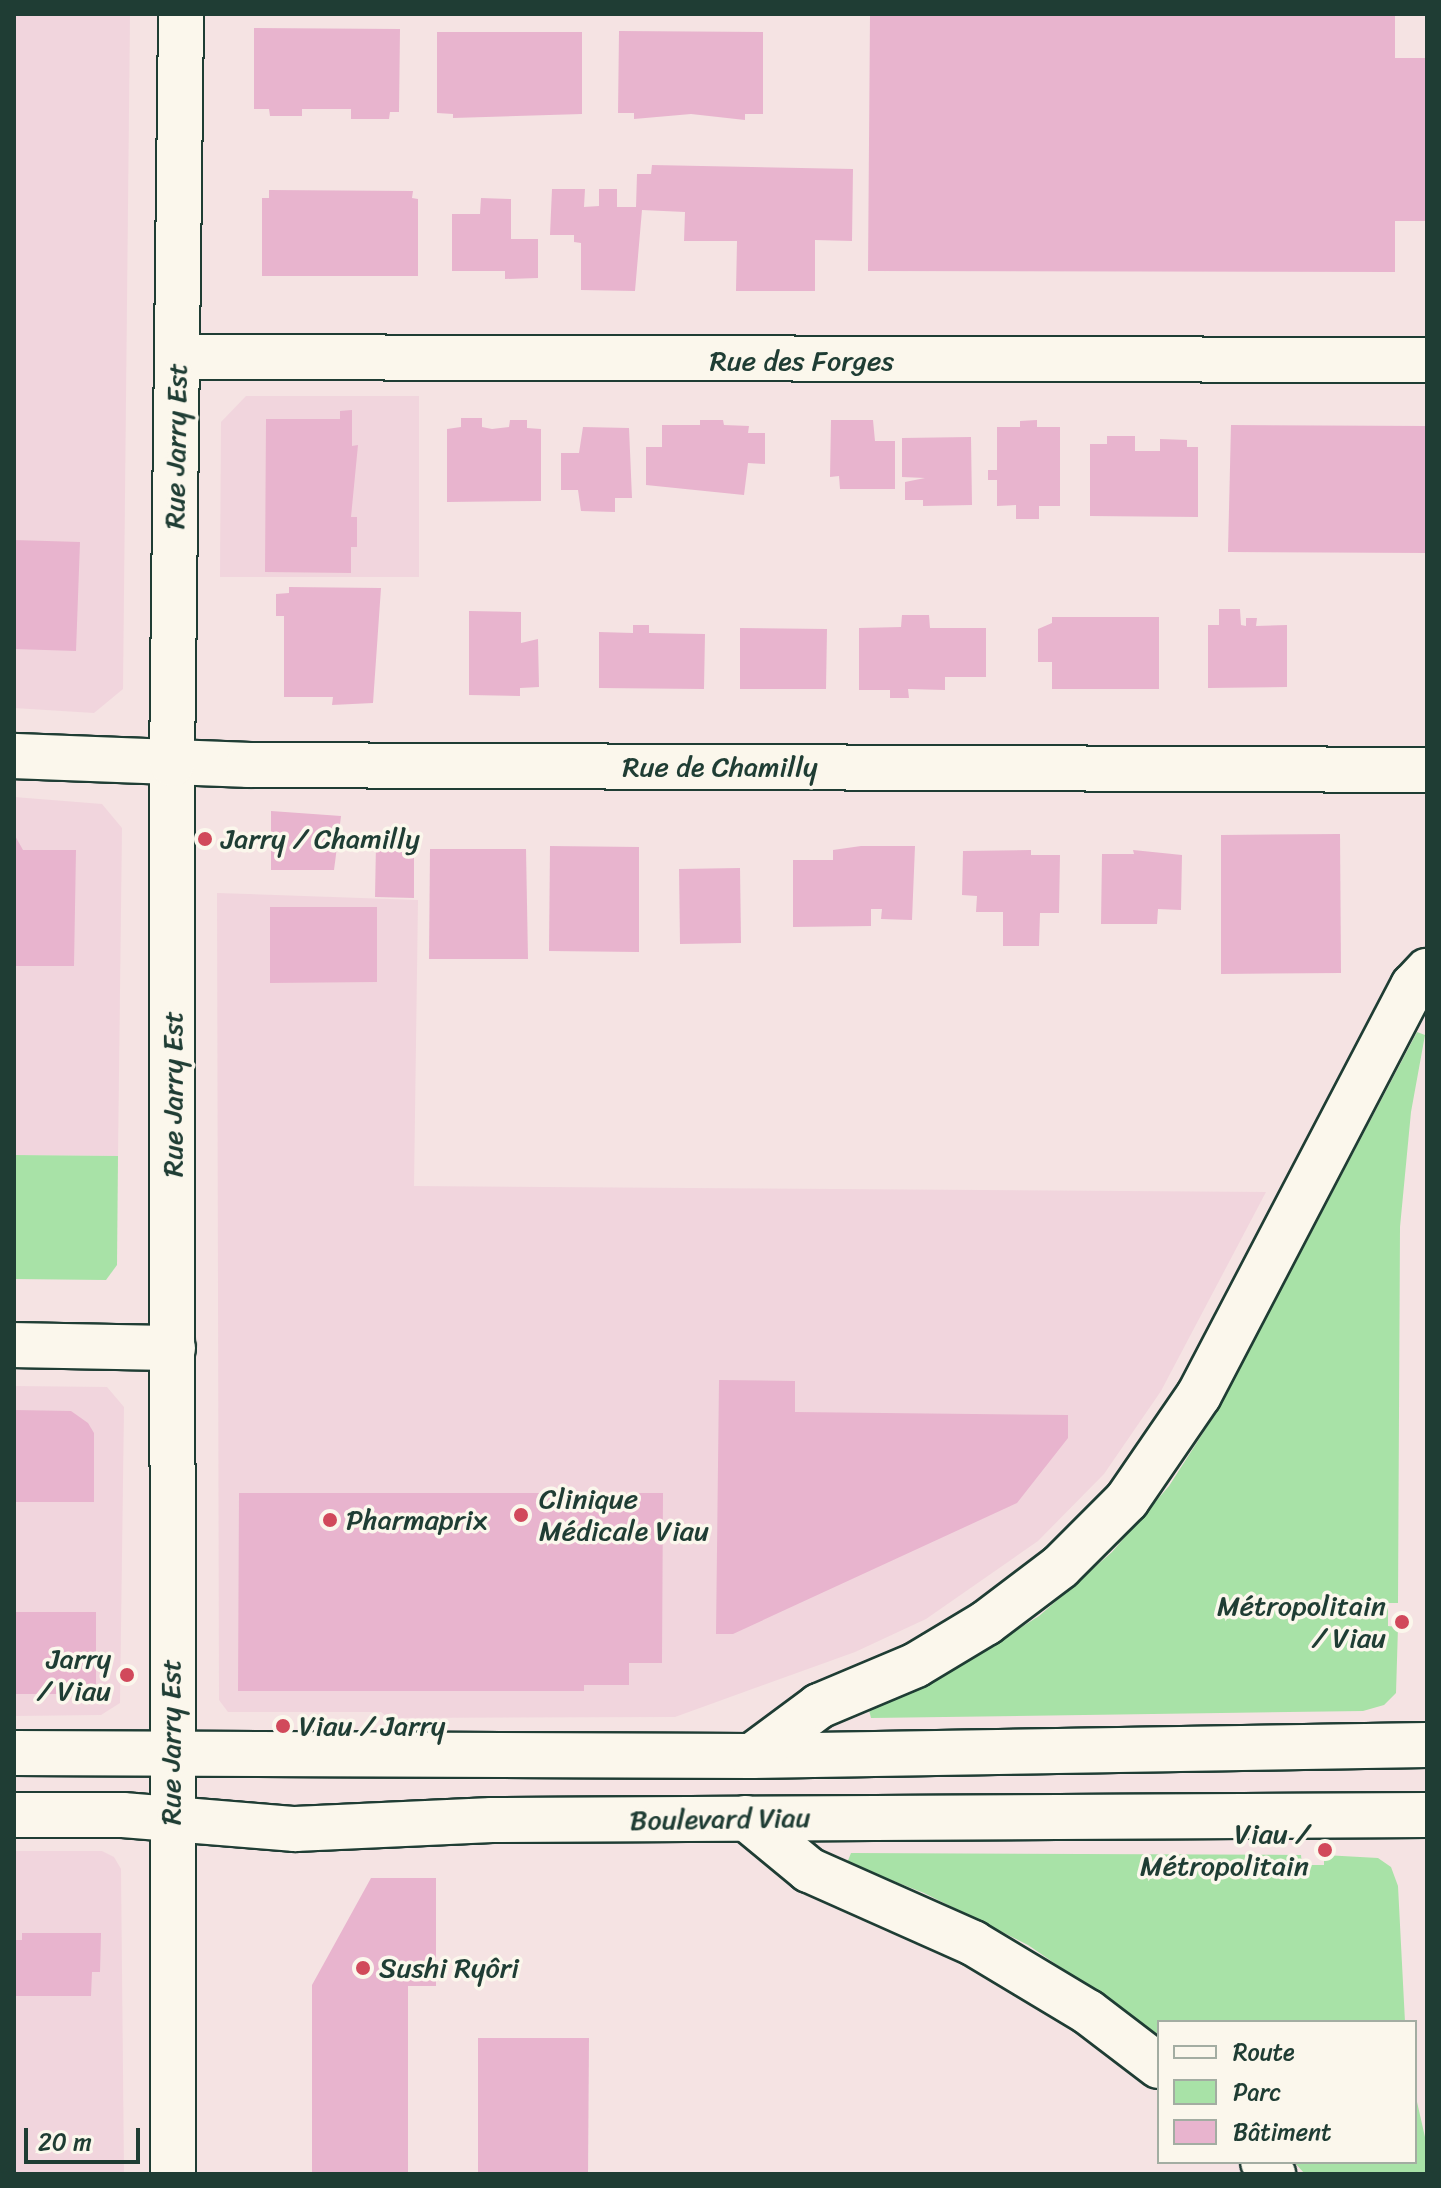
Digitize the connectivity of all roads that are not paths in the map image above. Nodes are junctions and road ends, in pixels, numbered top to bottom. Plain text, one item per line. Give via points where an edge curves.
1 (181, 14) edge
2 (177, 357) junction
3 (1427, 360) edge
4 (14, 756) edge
5 (172, 764) junction
6 (1427, 770) edge
7 (1427, 971) edge
8 (14, 1345) edge
9 (173, 1348) junction
10 (1427, 1745) edge
11 (14, 1753) edge
12 (173, 1755) junction
13 (752, 1756) junction
14 (14, 1815) edge
15 (1427, 1815) edge
16 (170, 1818) junction
17 (746, 1818) junction
18 (1157, 2064) edge
19 (173, 2174) edge

1 - 2 street, Rue Jarry Est
2 - 3 street, Rue des Forges
2 - 5 street, Rue Jarry Est
4 - 5 street, Rue de Chamilly
5 - 6 street, Rue de Chamilly
5 - 9 street, Rue Jarry Est
7 - 13 street via 1413,986 1199,1395 1127,1500 1060,1567 986,1623 916,1665 819,1706
8 - 9 street
9 - 12 street, Rue Jarry Est
10 - 13 street
11 - 12 street
12 - 13 street
12 - 16 street, Rue Jarry Est
14 - 16 street, Boulevard Viau
15 - 17 street, Boulevard Viau
16 - 17 street, Boulevard Viau via 295,1829
16 - 19 street, Rue Jarry Est
17 - 18 street via 809,1870 973,1943 1088,2012

